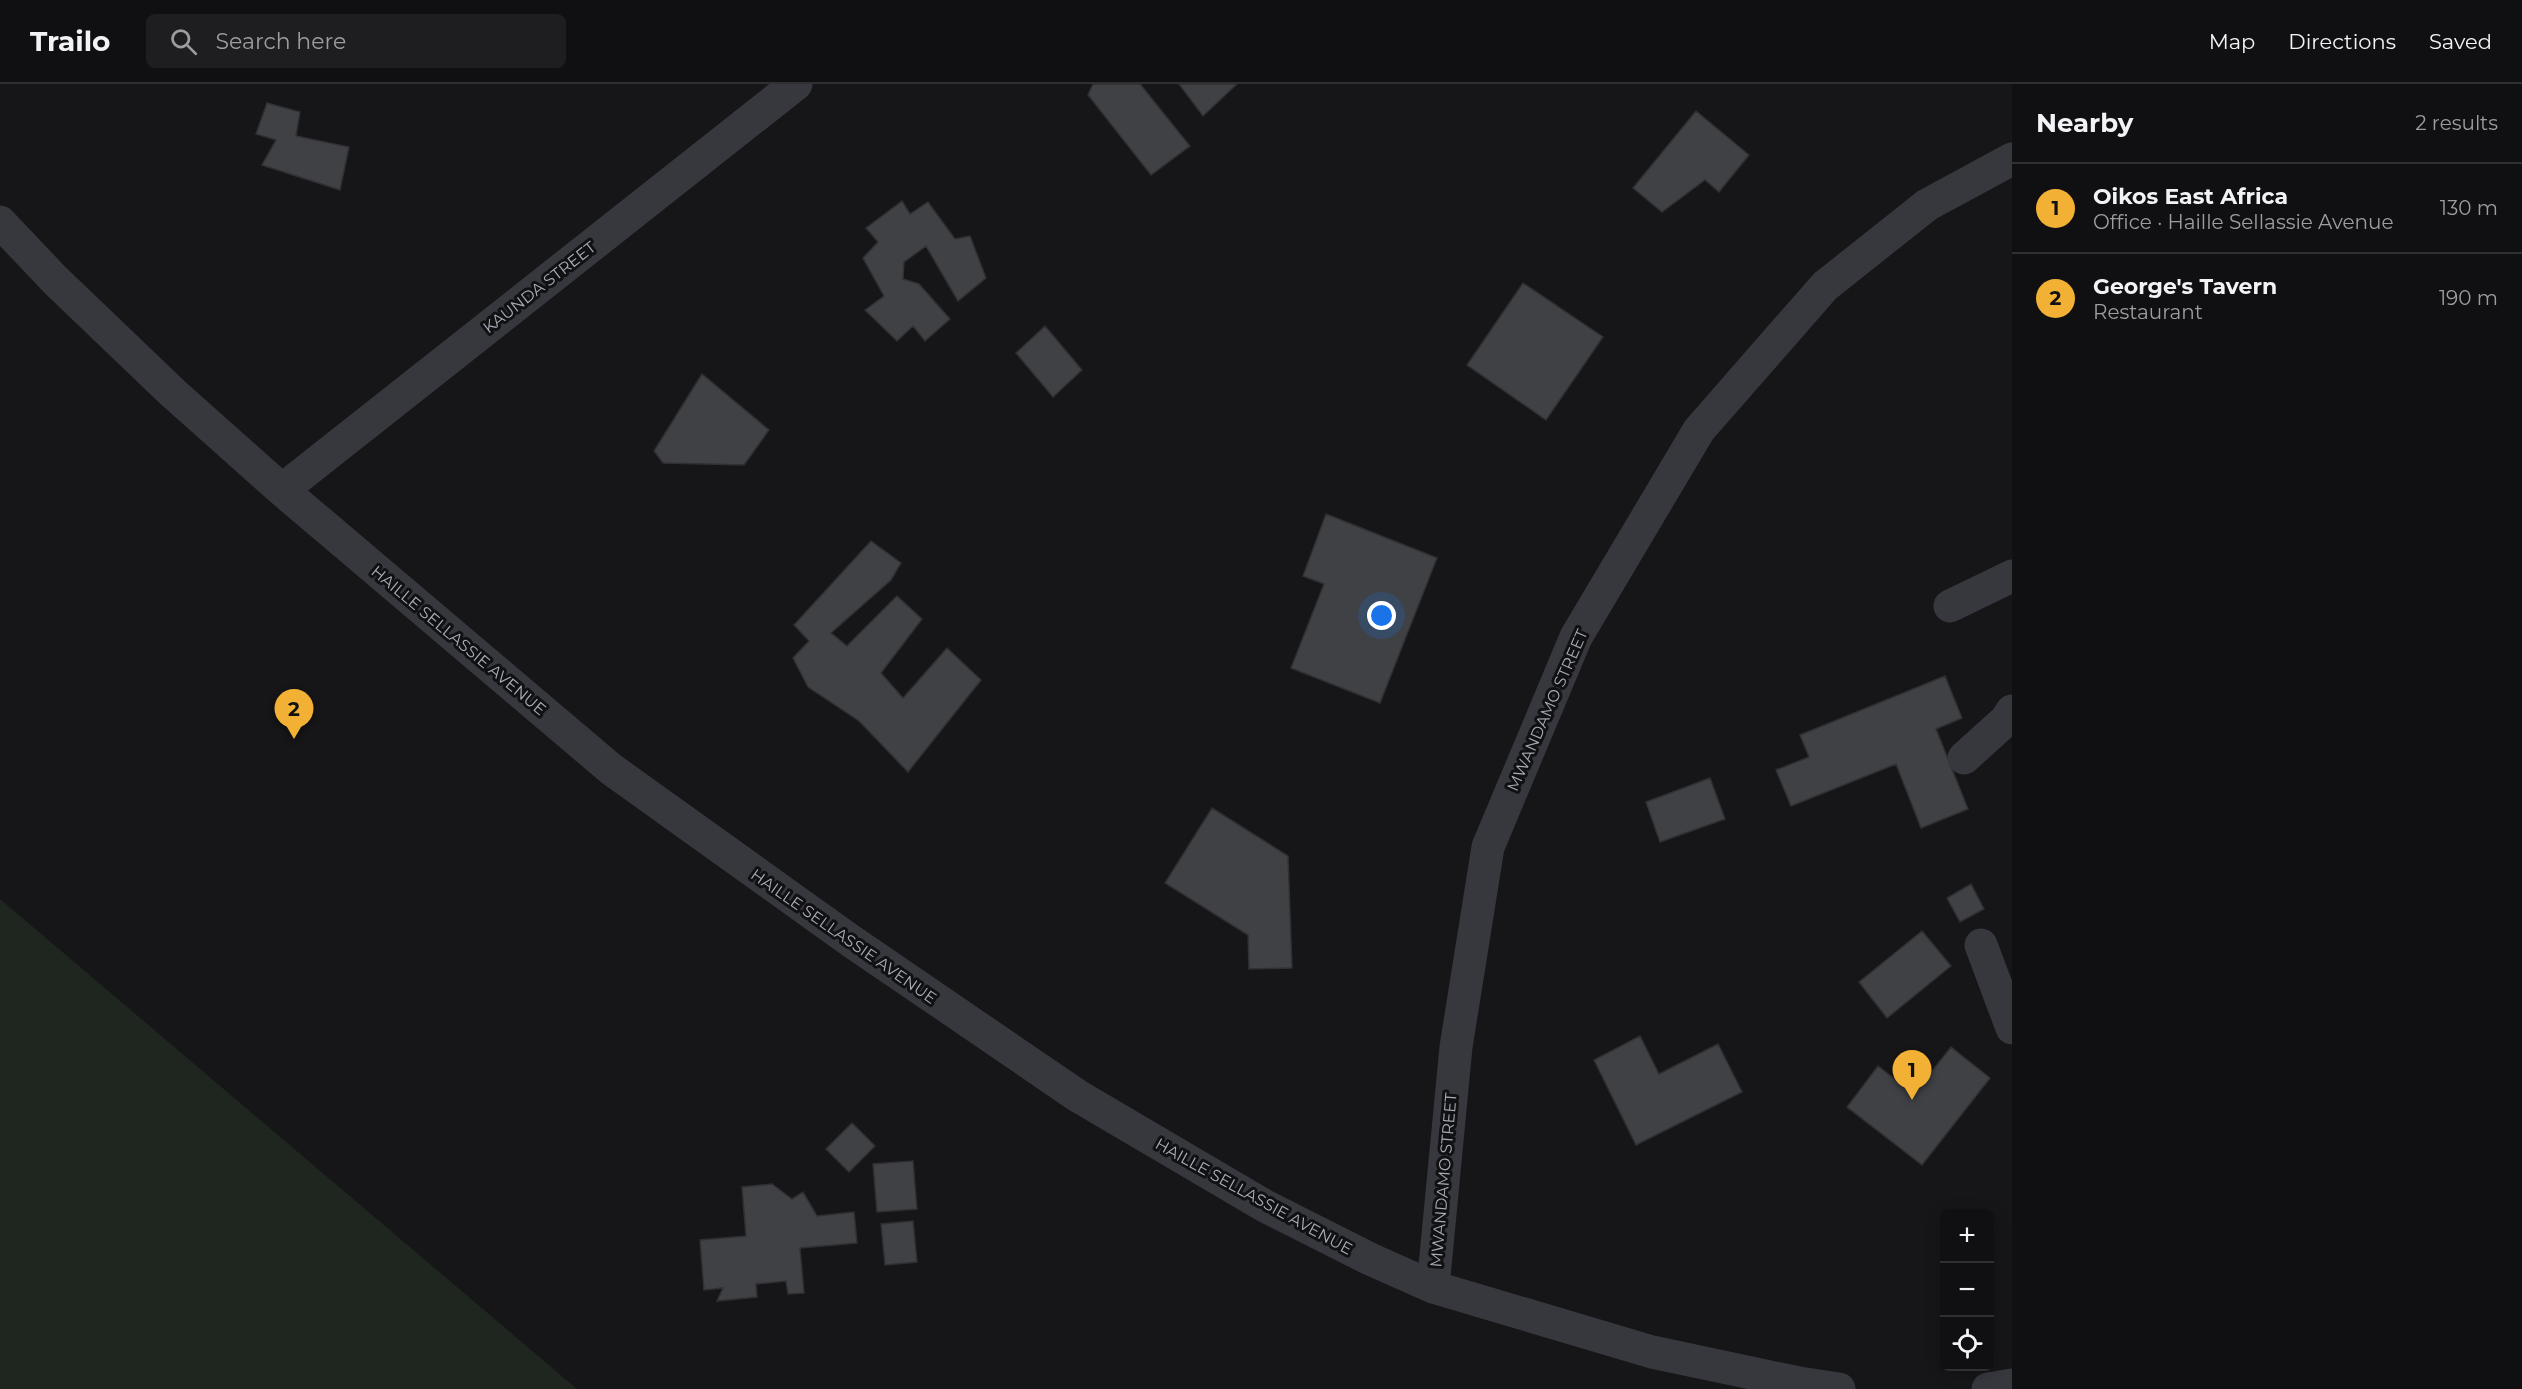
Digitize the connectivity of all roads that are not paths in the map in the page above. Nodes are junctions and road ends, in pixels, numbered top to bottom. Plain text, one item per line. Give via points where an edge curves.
1 (796, 84) edge
2 (2012, 159) edge
3 (0, 222) edge
4 (282, 490) junction
5 (2012, 576) edge
6 (1950, 606) dead end
7 (2012, 711) edge
8 (1964, 758) dead end
9 (1982, 945) dead end
10 (2012, 1028) edge
11 (1433, 1287) junction
12 (2012, 1385) edge
13 (1839, 1389) edge
14 (1988, 1389) edge

1 - 4 street, KAUNDA STREET
2 - 11 street, MWANDAMO STREET via 1928,205 1825,286 1699,430 1576,637 1488,847 1456,1047
3 - 4 street, HAILLE SELLASSIE AVENUE via 114,338
4 - 11 street, HAILLE SELLASSIE AVENUE via 611,769 850,942 1009,1051 1145,1137 1266,1206
5 - 6 street
7 - 8 street
9 - 10 street
11 - 13 street, HAILLE SELLASSIE AVENUE via 1652,1352
12 - 14 street

